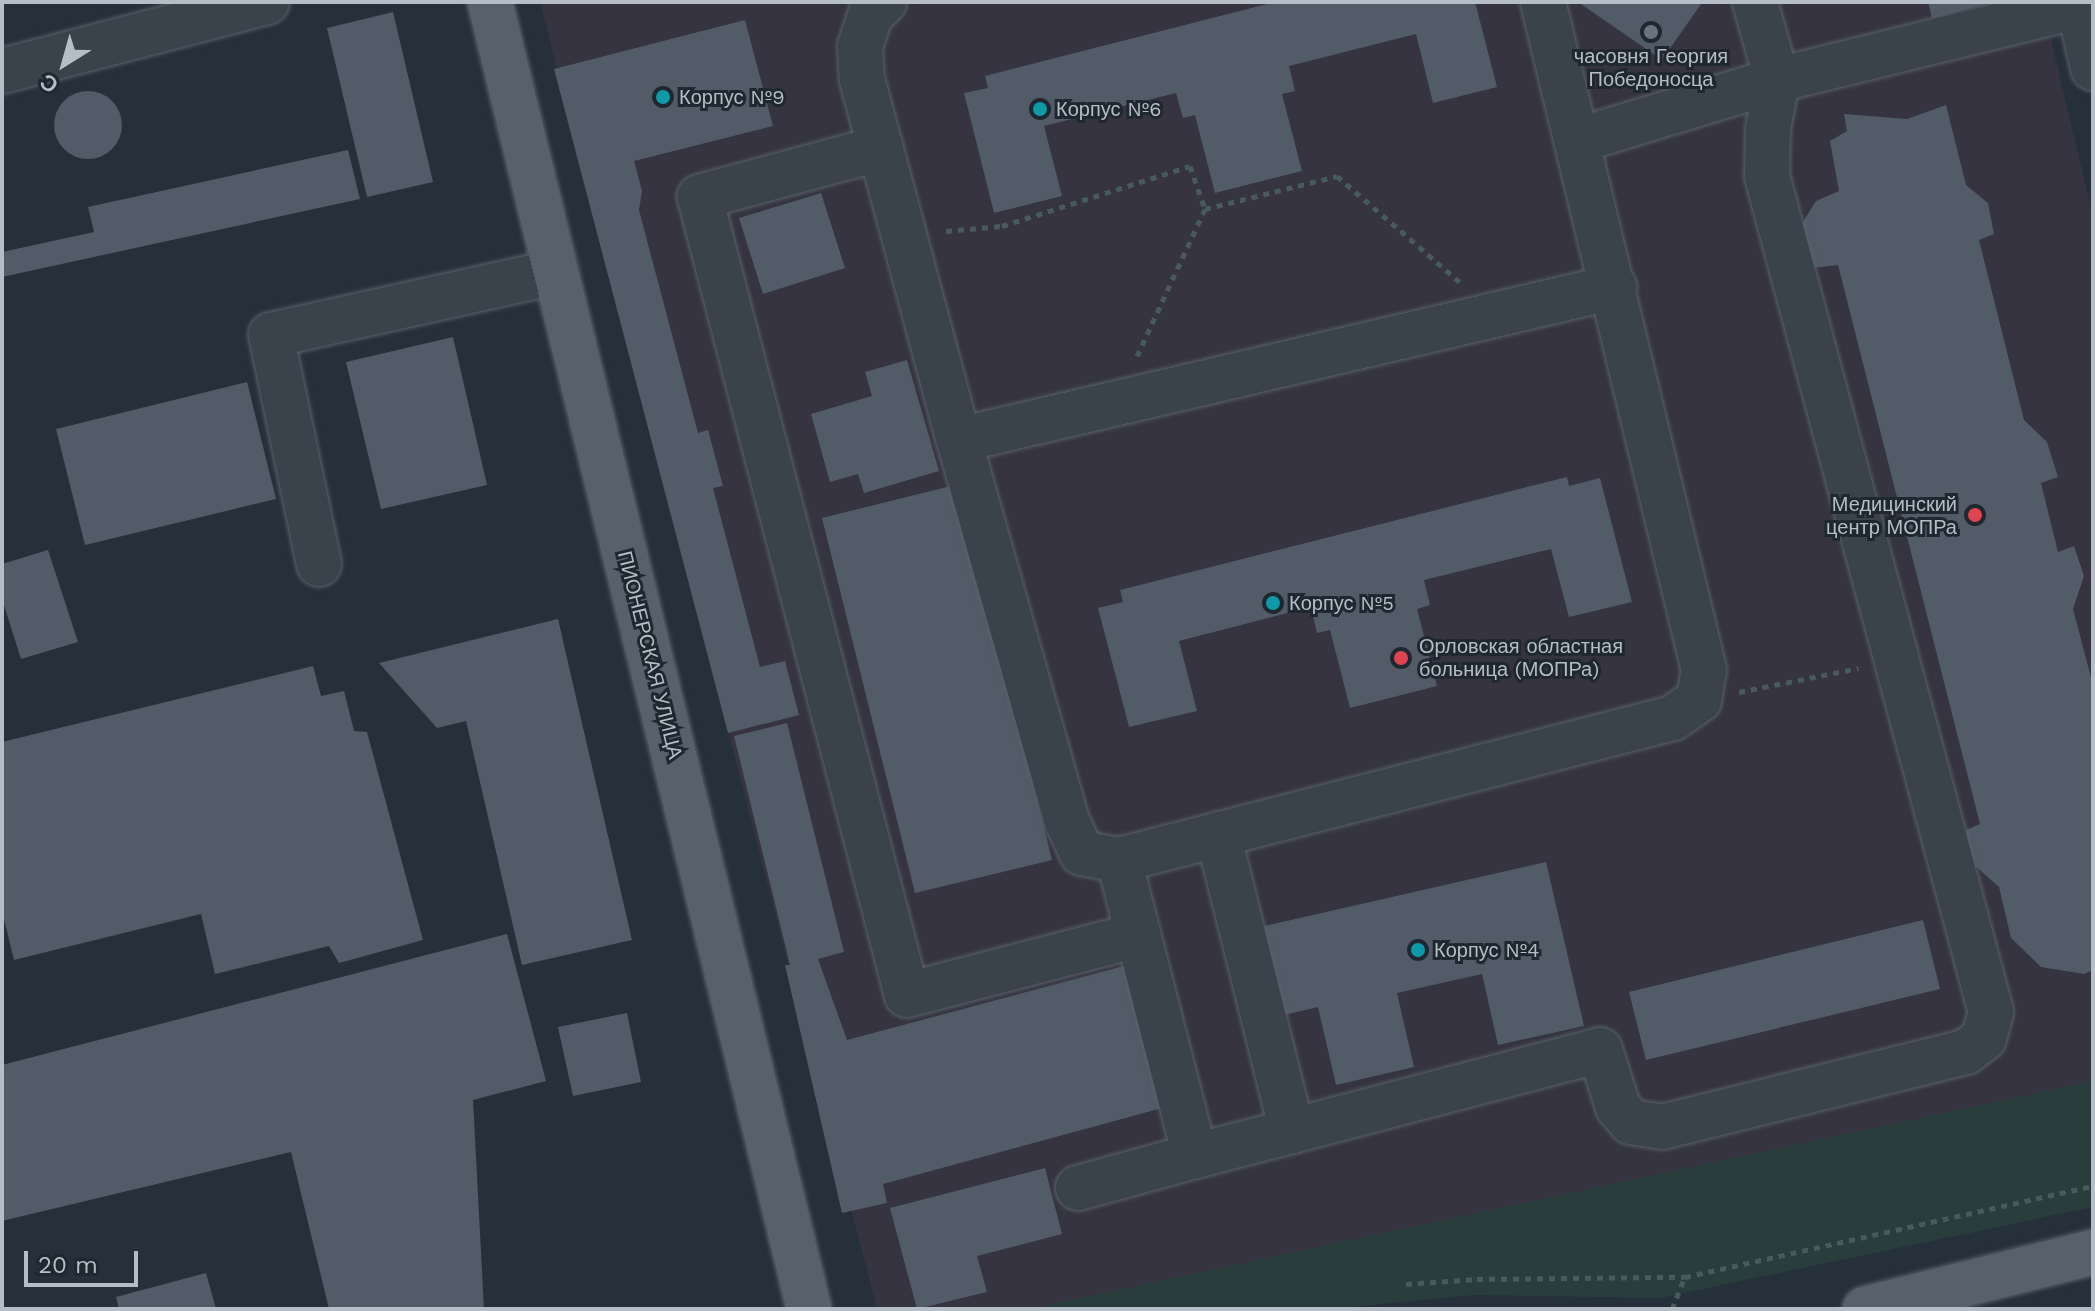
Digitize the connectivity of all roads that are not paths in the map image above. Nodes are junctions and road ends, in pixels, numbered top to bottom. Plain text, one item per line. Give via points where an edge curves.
1 (267, 2) edge
2 (490, 2) edge
3 (884, 2) edge
4 (1543, 2) edge
5 (1755, 2) edge
6 (2078, 4) edge
7 (2093, 68) edge
8 (2, 71) edge
9 (1777, 80) junction
10 (1579, 140) junction
11 (881, 148) junction
12 (556, 272) junction
13 (1614, 287) junction
14 (959, 440) junction
15 (319, 564) dead end
16 (1218, 834) junction
17 (1119, 860) junction
18 (1138, 935) junction
19 (1292, 1131) junction
20 (1195, 1156) junction
21 (1078, 1188) dead end
22 (2093, 1252) edge
23 (809, 1309) edge
24 (1865, 1309) edge

1 - 8 street
2 - 12 main road, ПИОНЕРСКАЯ УЛИЦА
3 - 11 street via 870,16 860,46 862,79
4 - 10 street
5 - 9 street
6 - 7 street
6 - 9 street
9 - 10 street
9 - 19 street via 1767,176 1991,1012 1984,1038 1966,1052 1662,1127 1631,1122 1618,1107 1600,1050
10 - 13 street
11 - 14 street
11 - 18 street via 700,197 907,995
12 - 15 street via 271,335
12 - 23 main road, ПИОНЕРСКАЯ УЛИЦА
13 - 14 street
13 - 16 street via 1704,670 1699,700 1673,718
14 - 17 street via 1067,821 1082,853
16 - 17 street
16 - 19 street
17 - 18 street
18 - 20 street
19 - 20 street
20 - 21 street
22 - 24 main road

